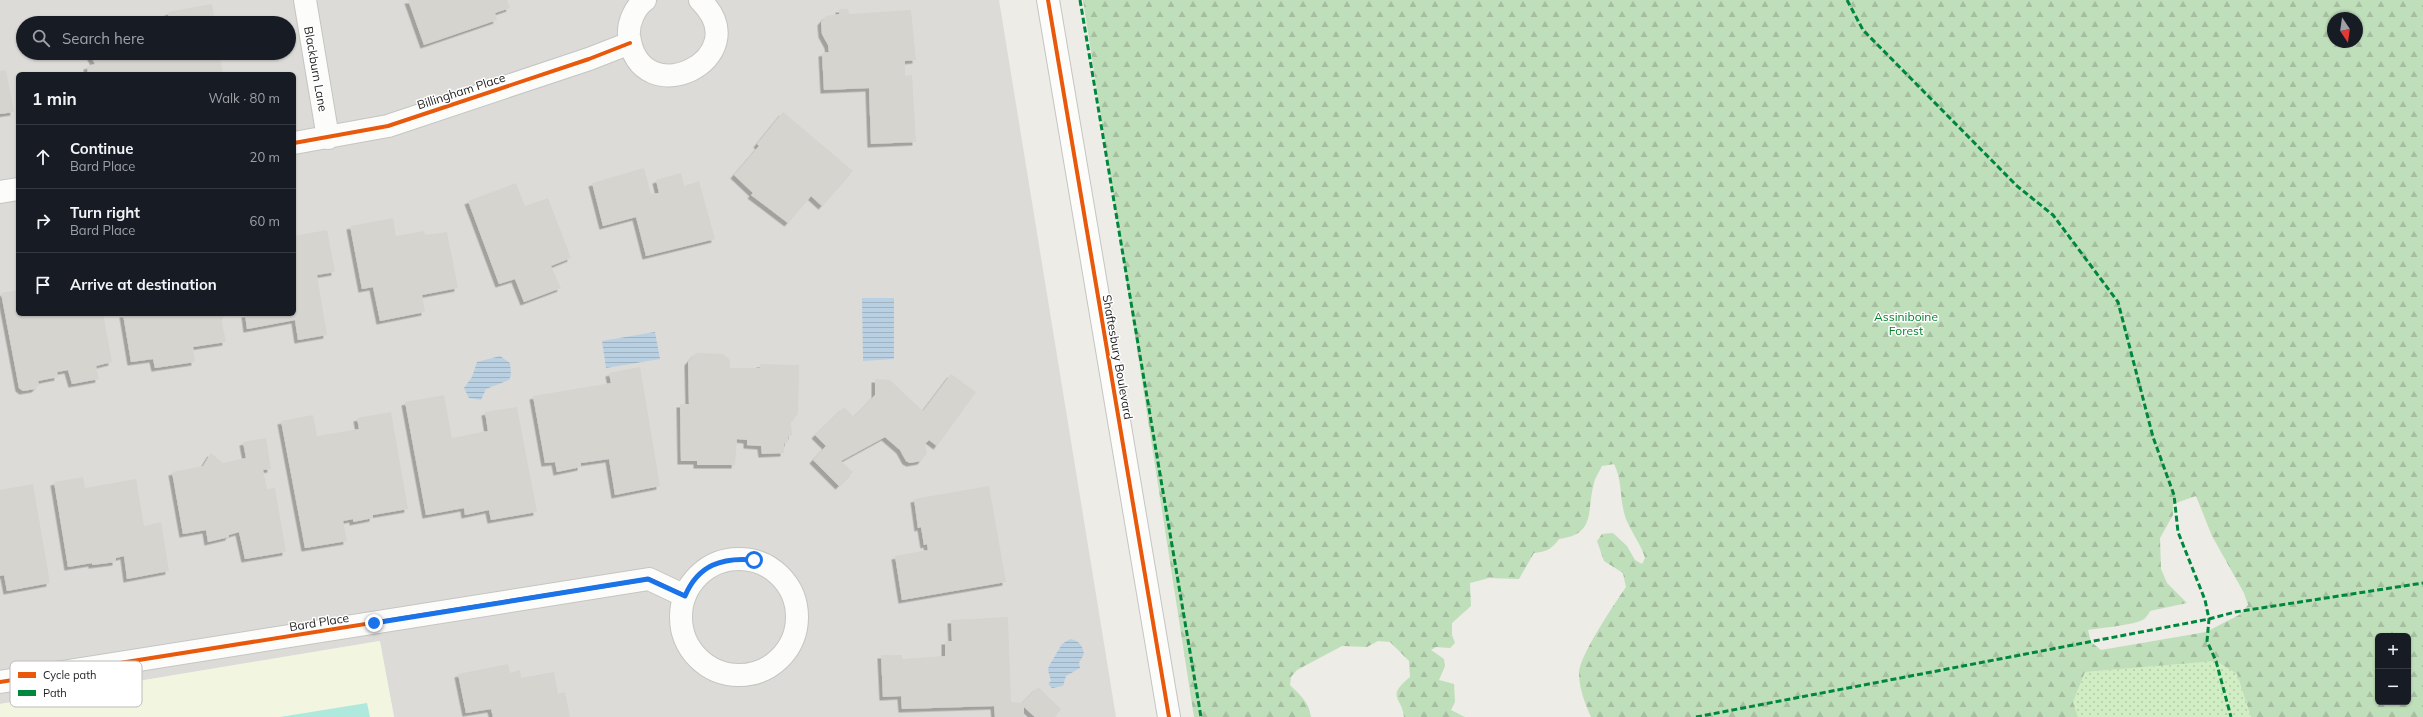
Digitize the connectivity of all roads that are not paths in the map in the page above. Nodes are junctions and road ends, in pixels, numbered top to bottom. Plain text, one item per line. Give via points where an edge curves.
1 (305, 0) edge
2 (645, 0) edge
3 (700, 0) edge
4 (1048, 0) edge
5 (630, 43) junction
6 (328, 138) junction
7 (296, 143) edge
8 (16, 189) edge
9 (0, 192) edge
10 (685, 596) junction
11 (132, 661) edge
12 (10, 680) edge
13 (0, 682) edge
14 (1169, 717) edge

1 - 6 street, Blackburn Lane
2 - 5 street via 632,17
3 - 5 street via 708,8 714,21 716,36 712,51 704,64 691,72 676,76 661,74 648,68 637,58
4 - 14 street, Shaftesbury Boulevard
5 - 6 street, Billingham Place via 388,126
6 - 7 street, Billingham Place
8 - 9 street
10 - 10 street via 681,624 688,646 702,661 719,671 740,674 759,671 777,661 796,630 797,609 791,590 773,569 754,560 734,558 715,564 698,575
10 - 11 street, Bard Place via 648,579
12 - 13 street, Bard Place

